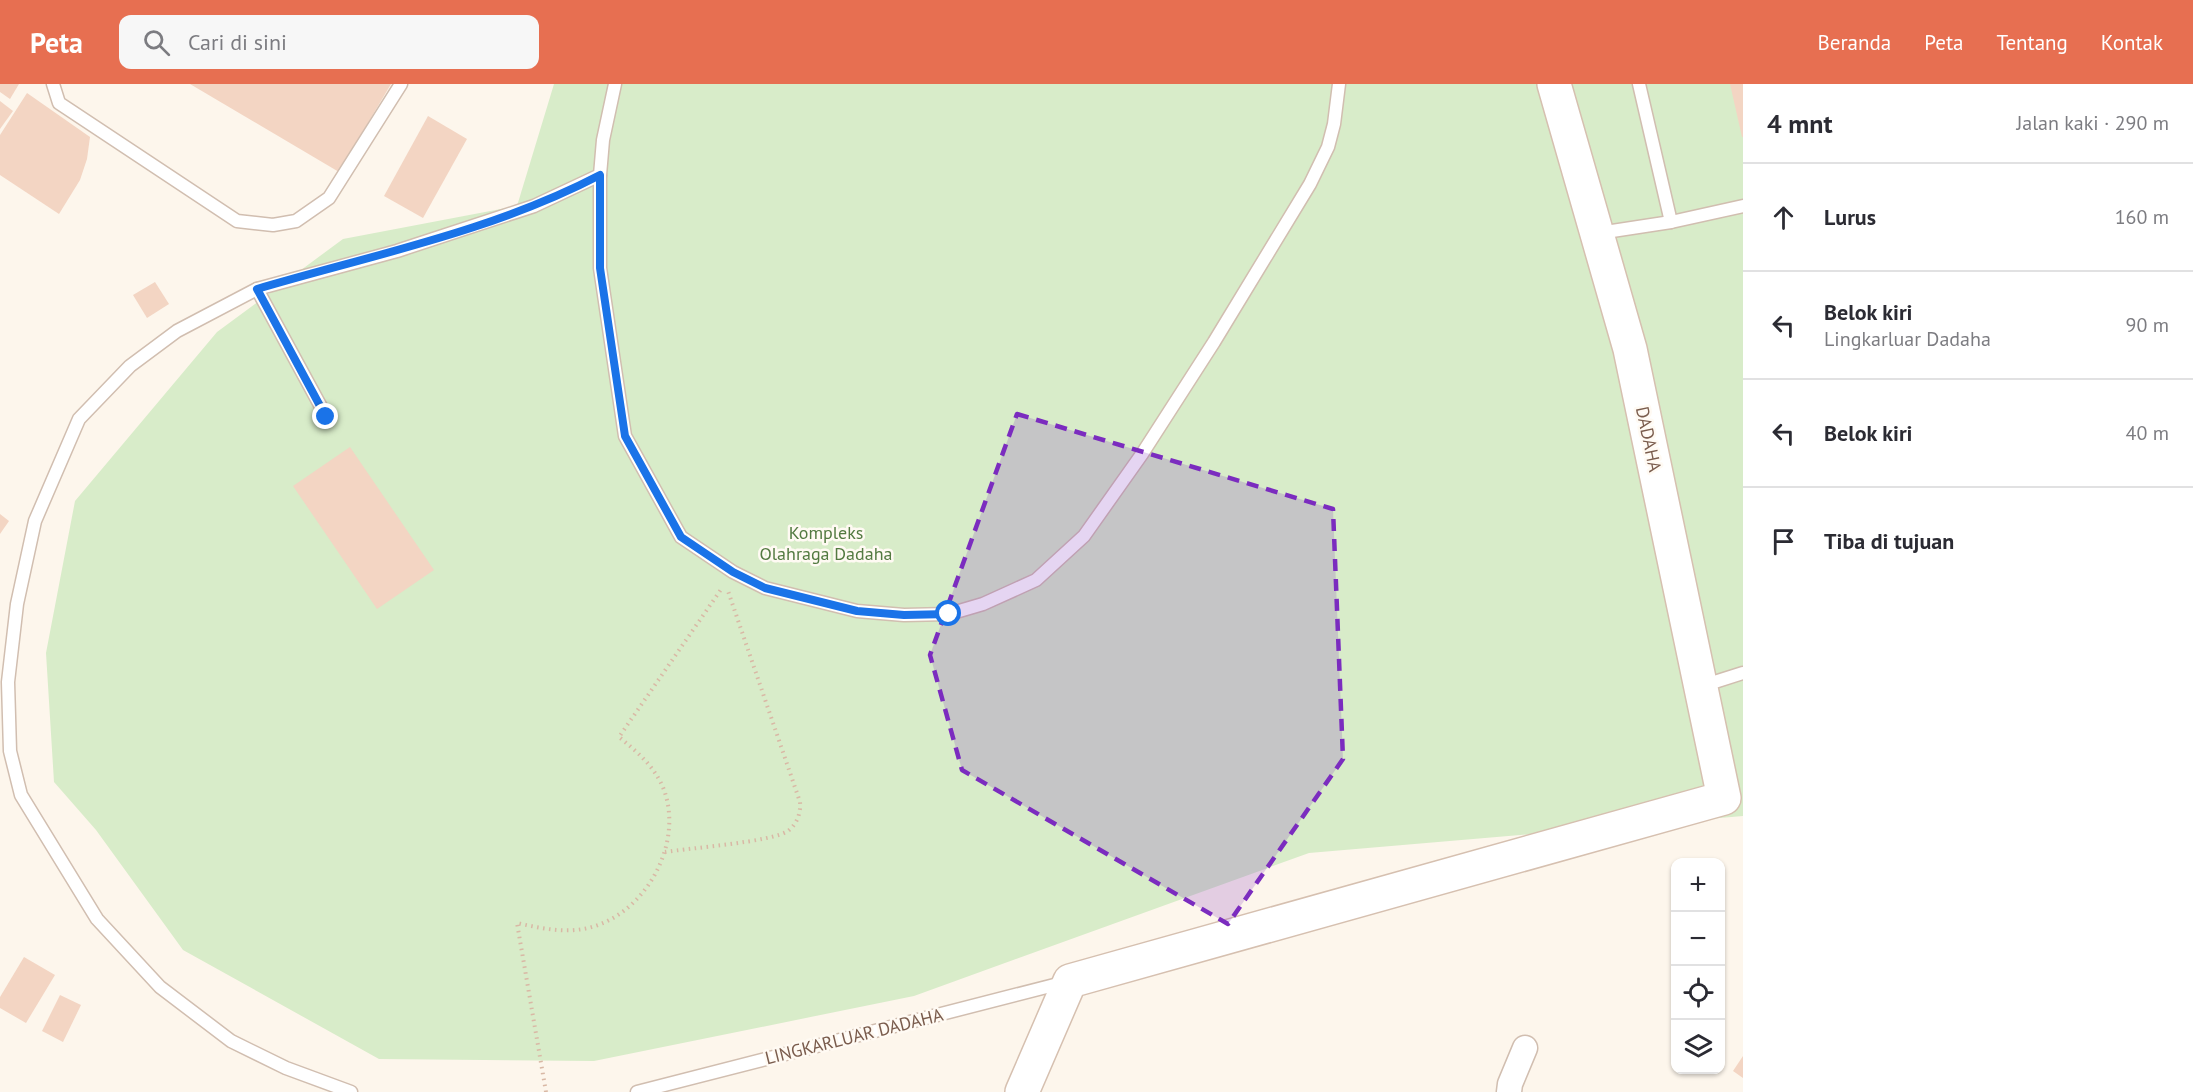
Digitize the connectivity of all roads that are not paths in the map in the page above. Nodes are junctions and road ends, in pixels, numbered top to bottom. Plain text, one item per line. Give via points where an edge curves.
1 (53, 84) edge
2 (401, 84) edge
3 (615, 84) edge
4 (1339, 84) edge
5 (1554, 84) edge
6 (1639, 84) edge
7 (600, 175) junction
8 (1743, 206) edge
9 (1671, 222) junction
10 (1598, 233) junction
11 (257, 289) junction
12 (326, 417) dead end
13 (1743, 673) edge
14 (1701, 686) junction
15 (1734, 800) edge
16 (1070, 981) junction
17 (1525, 1048) dead end
18 (351, 1092) edge
19 (637, 1092) edge
20 (1022, 1092) edge
21 (1509, 1092) edge

1 - 2 lane via 59,103 237,221 273,225 296,221 329,198
3 - 7 lane
4 - 7 lane via 1328,147 1310,184 1214,342 1084,536 1036,580 949,614 857,611 765,588 681,537 625,436 600,268
5 - 10 street, DADAHA
6 - 9 lane
7 - 11 lane via 534,206 397,251
8 - 9 lane
9 - 10 lane
10 - 14 street, DADAHA via 1630,349
11 - 12 lane
11 - 18 lane via 177,331 130,366 79,419 35,521 17,604 8,682 10,751 21,795 97,919 160,987 231,1041 286,1068
13 - 14 lane
14 - 15 street, DADAHA
15 - 16 street
16 - 19 lane, LINGKARLUAR DADAHA
16 - 20 street
17 - 21 street

